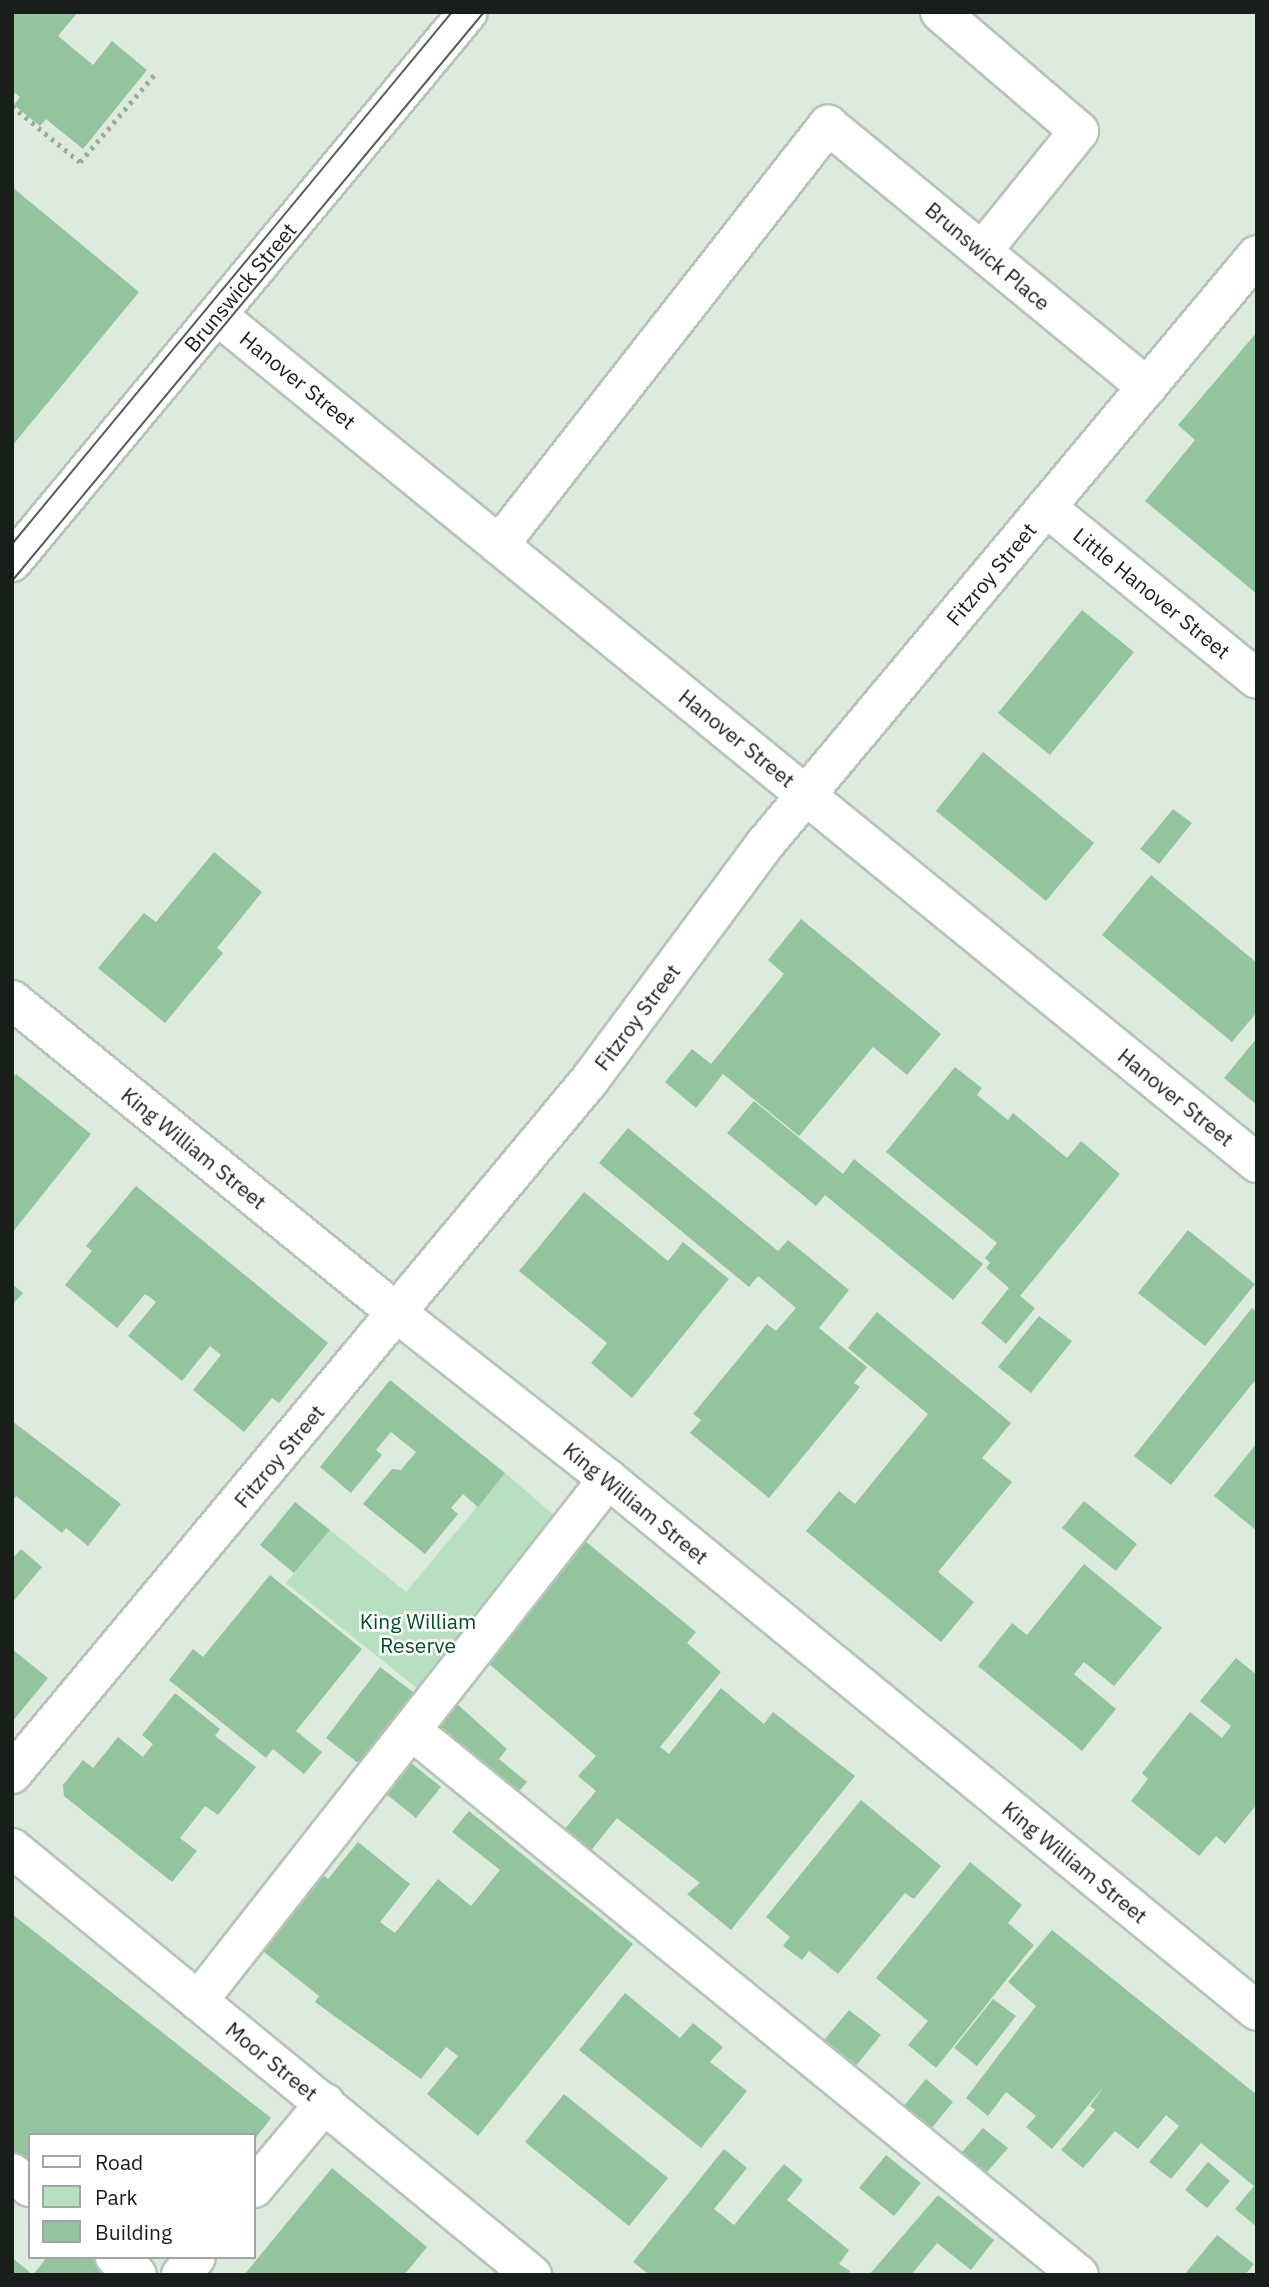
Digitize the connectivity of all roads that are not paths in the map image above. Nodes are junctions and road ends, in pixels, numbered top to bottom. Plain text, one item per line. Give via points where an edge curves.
1 (468, 12) edge
2 (940, 12) edge
3 (982, 251) junction
4 (1257, 255) edge
5 (217, 315) junction
6 (1147, 387) junction
7 (1046, 507) junction
8 (499, 545) junction
9 (12, 562) edge
10 (1257, 679) edge
11 (806, 795) junction
12 (12, 1000) edge
13 (1257, 1163) edge
14 (397, 1314) junction
15 (608, 1479) junction
16 (411, 1730) junction
17 (12, 1774) edge
18 (12, 1848) edge
19 (198, 2001) junction
20 (1257, 2011) edge
21 (325, 2103) junction
22 (12, 2173) edge
23 (28, 2185) edge
24 (256, 2187) edge
25 (117, 2259) edge
26 (194, 2259) edge
27 (137, 2275) edge
28 (181, 2275) edge
29 (532, 2275) edge
30 (1079, 2275) edge

1 - 5 street, Brunswick Street
2 - 3 street via 1079,131
3 - 6 street, Brunswick Place
3 - 8 street, Brunswick Place via 828,125
4 - 6 street, Fitzroy Street
5 - 8 street, Hanover Street
5 - 9 street, Brunswick Street
6 - 7 street, Fitzroy Street
7 - 10 street, Little Hanover Street
7 - 11 street, Fitzroy Street
8 - 11 street, Hanover Street
11 - 13 street, Hanover Street
11 - 14 street, Fitzroy Street via 589,1082
12 - 14 street, King William Street
14 - 15 street, King William Street
14 - 17 street, Fitzroy Street via 22,1768
15 - 16 street
15 - 20 street, King William Street
16 - 19 street
16 - 30 street
18 - 19 street, Moor Street
19 - 21 street, Moor Street
21 - 24 street
21 - 29 street, Moor Street
22 - 23 street
25 - 27 street
26 - 28 street

